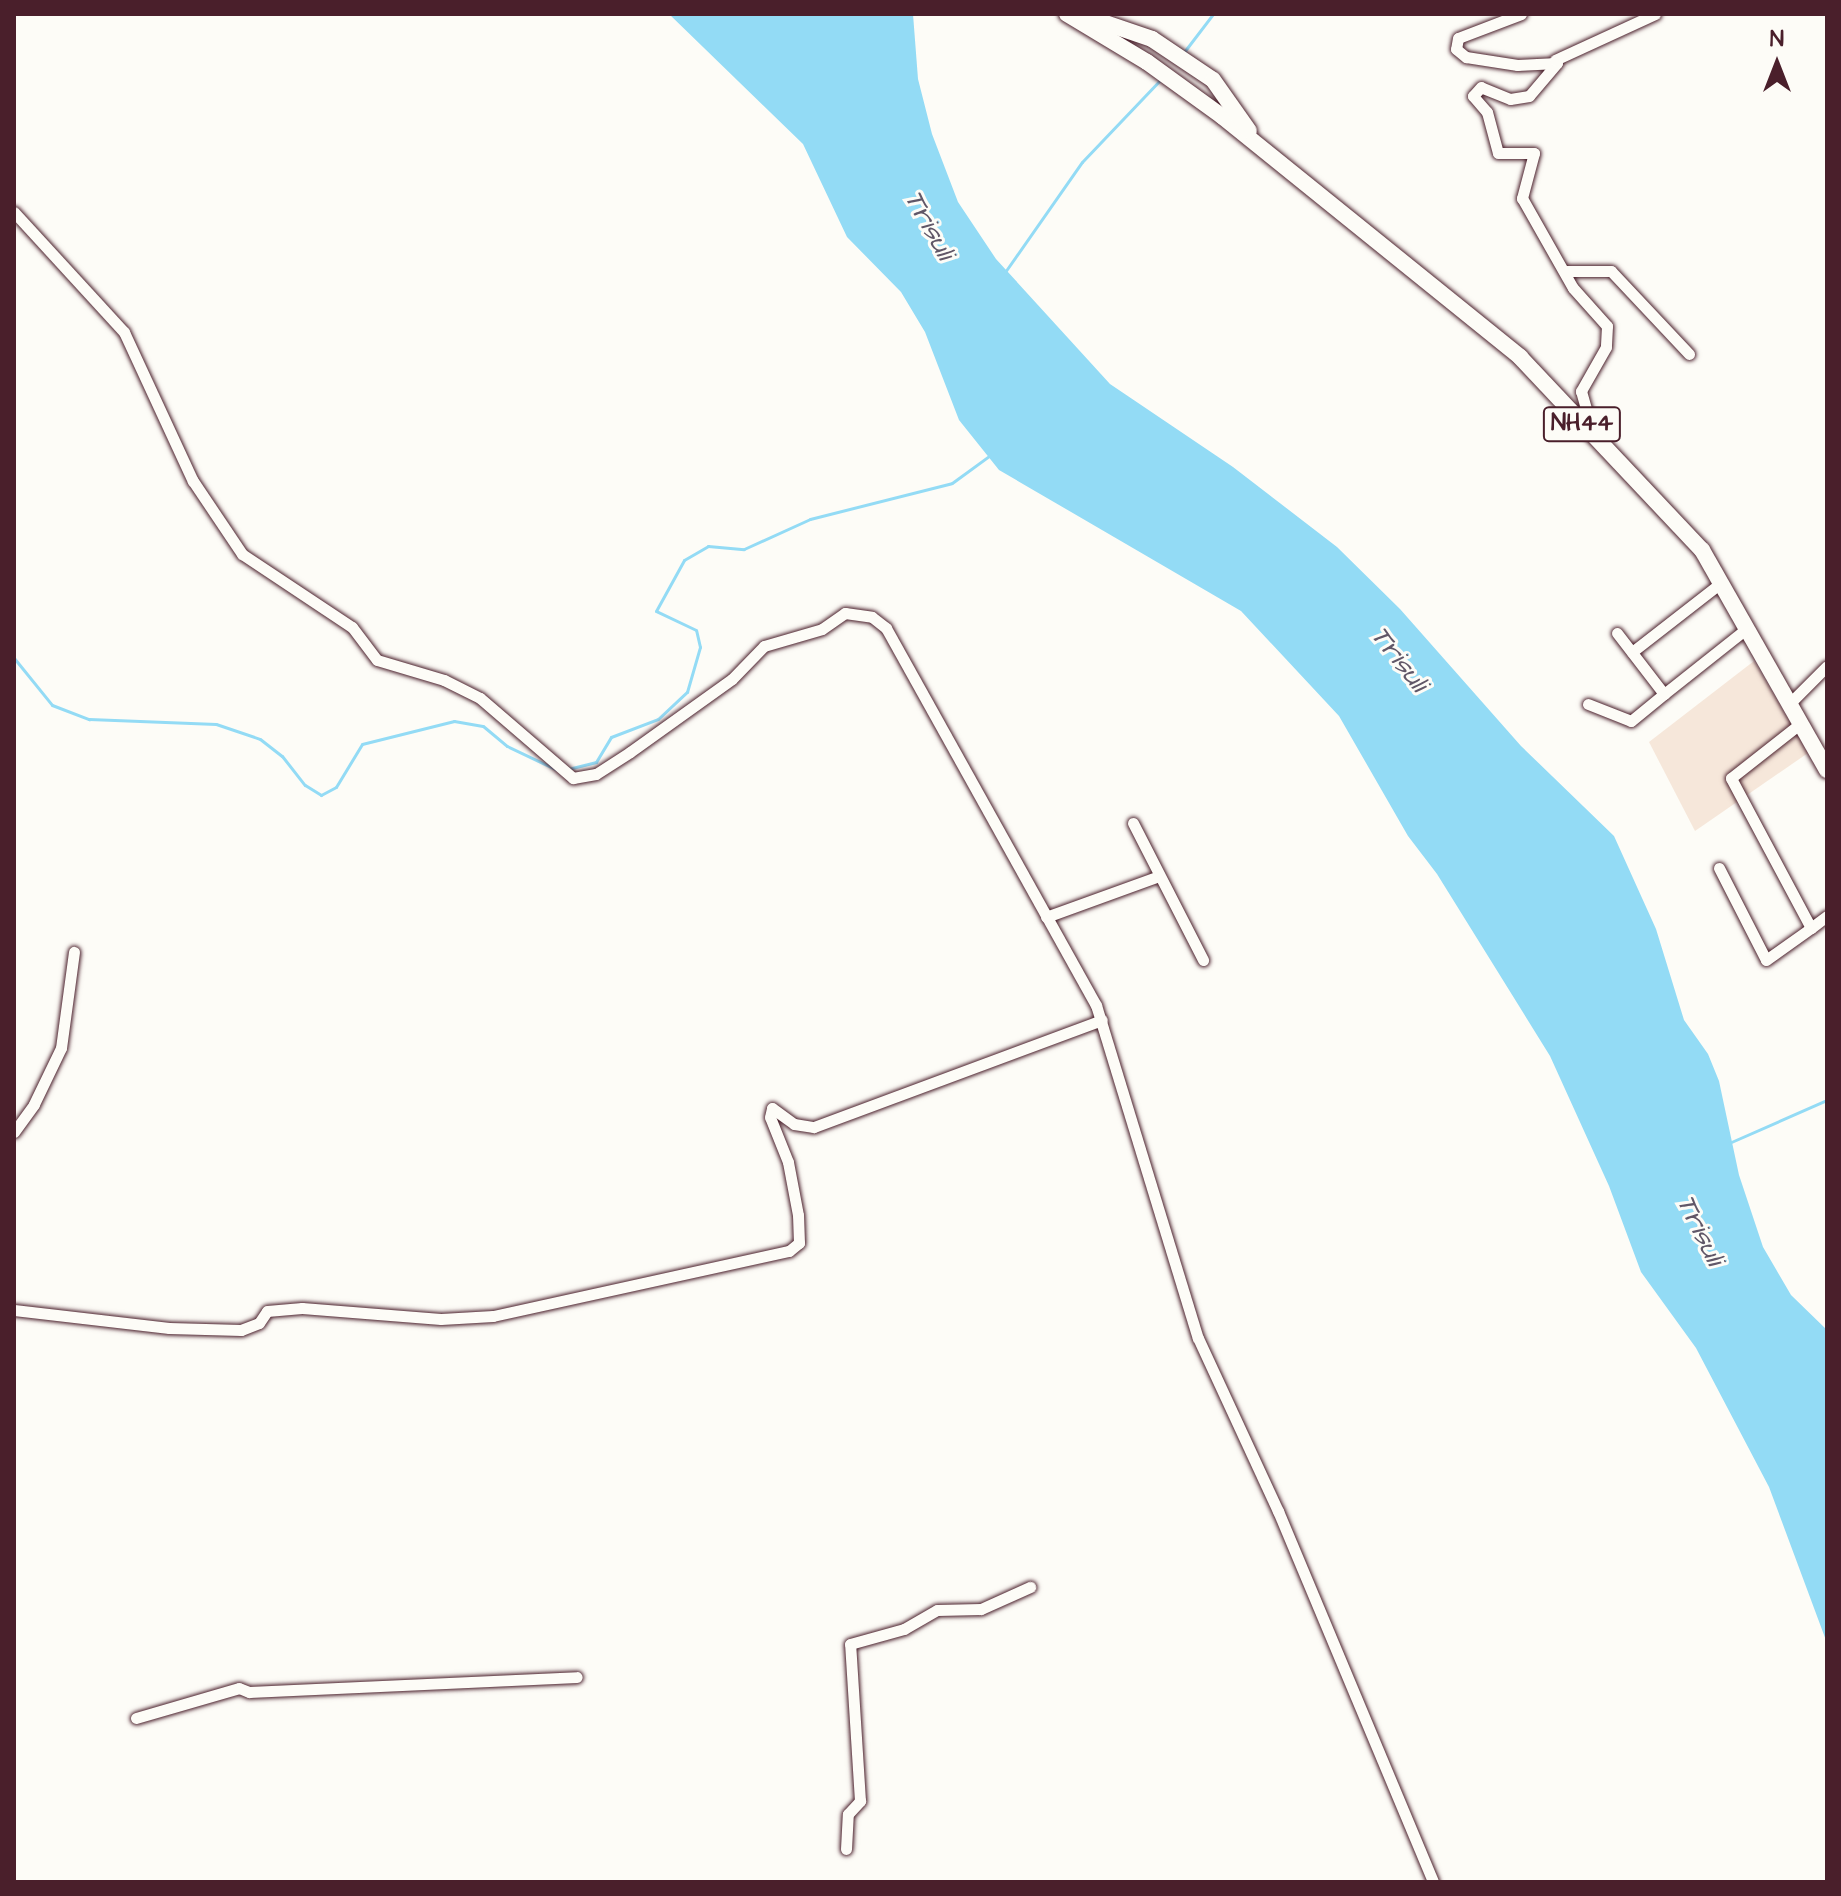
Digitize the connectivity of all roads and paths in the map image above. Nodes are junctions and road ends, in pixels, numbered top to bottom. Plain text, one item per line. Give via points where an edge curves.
1 (1067, 14) edge
2 (1079, 14) edge
3 (1521, 14) edge
4 (1655, 14) edge
5 (1555, 60) junction
6 (1258, 146) junction
7 (14, 212) edge
8 (1566, 271) junction
9 (1689, 354) dead end
10 (1582, 425) junction
11 (1722, 582) junction
12 (1746, 629) junction
13 (1617, 633) dead end
14 (1632, 652) junction
15 (1827, 666) edge
16 (1664, 694) junction
17 (1790, 703) junction
18 (1588, 704) dead end
19 (1801, 723) junction
20 (1827, 770) edge
21 (1133, 823) dead end
22 (1719, 868) dead end
23 (1159, 876) junction
24 (1827, 916) edge
25 (1046, 917) junction
26 (1811, 928) junction
27 (74, 952) dead end
28 (1203, 960) dead end
29 (1102, 1020) junction
30 (14, 1132) edge
31 (14, 1310) edge
32 (1030, 1587) dead end
33 (577, 1677) dead end
34 (136, 1718) dead end
35 (846, 1849) dead end
36 (1433, 1882) edge

1 - 6 highway, NH44 via 1147,62
2 - 6 highway, NH44 via 1161,44 1213,80
3 - 5 street via 1458,38 1456,49 1466,57 1517,65
4 - 5 street
5 - 8 street via 1557,69 1529,96 1510,99 1481,87 1473,96 1487,112 1498,153 1534,153 1522,198
6 - 10 highway, NH44 via 1472,315 1520,357
7 - 25 street via 124,332 193,481 242,554 352,627 377,660 444,680 480,698 539,745 559,771 585,778 732,679 764,646 822,629 845,613 872,617 886,628 942,723
8 - 9 street via 1611,271
8 - 10 street via 1573,288 1603,317 1608,335 1581,391 1587,412
10 - 11 highway, NH44 via 1676,519
11 - 12 highway, NH44
11 - 14 street
12 - 16 street
12 - 17 highway, NH44
13 - 14 street
14 - 16 street
15 - 17 street
16 - 18 street via 1631,721
17 - 19 highway, NH44
19 - 20 highway, NH44
19 - 26 street via 1731,778
21 - 23 street
22 - 26 street via 1766,960
23 - 25 street
23 - 28 street
24 - 26 street
25 - 29 street
27 - 30 street via 61,1048
29 - 31 street via 814,1127 794,1124 772,1108 770,1117 788,1162 798,1215 799,1243 789,1251 493,1316 441,1319 302,1308 267,1311 259,1323 241,1330 169,1328
29 - 36 street via 1198,1338 1273,1499
32 - 35 street via 981,1609 937,1610 904,1629 850,1644 860,1801 848,1814
33 - 34 street via 262,1692 239,1688

